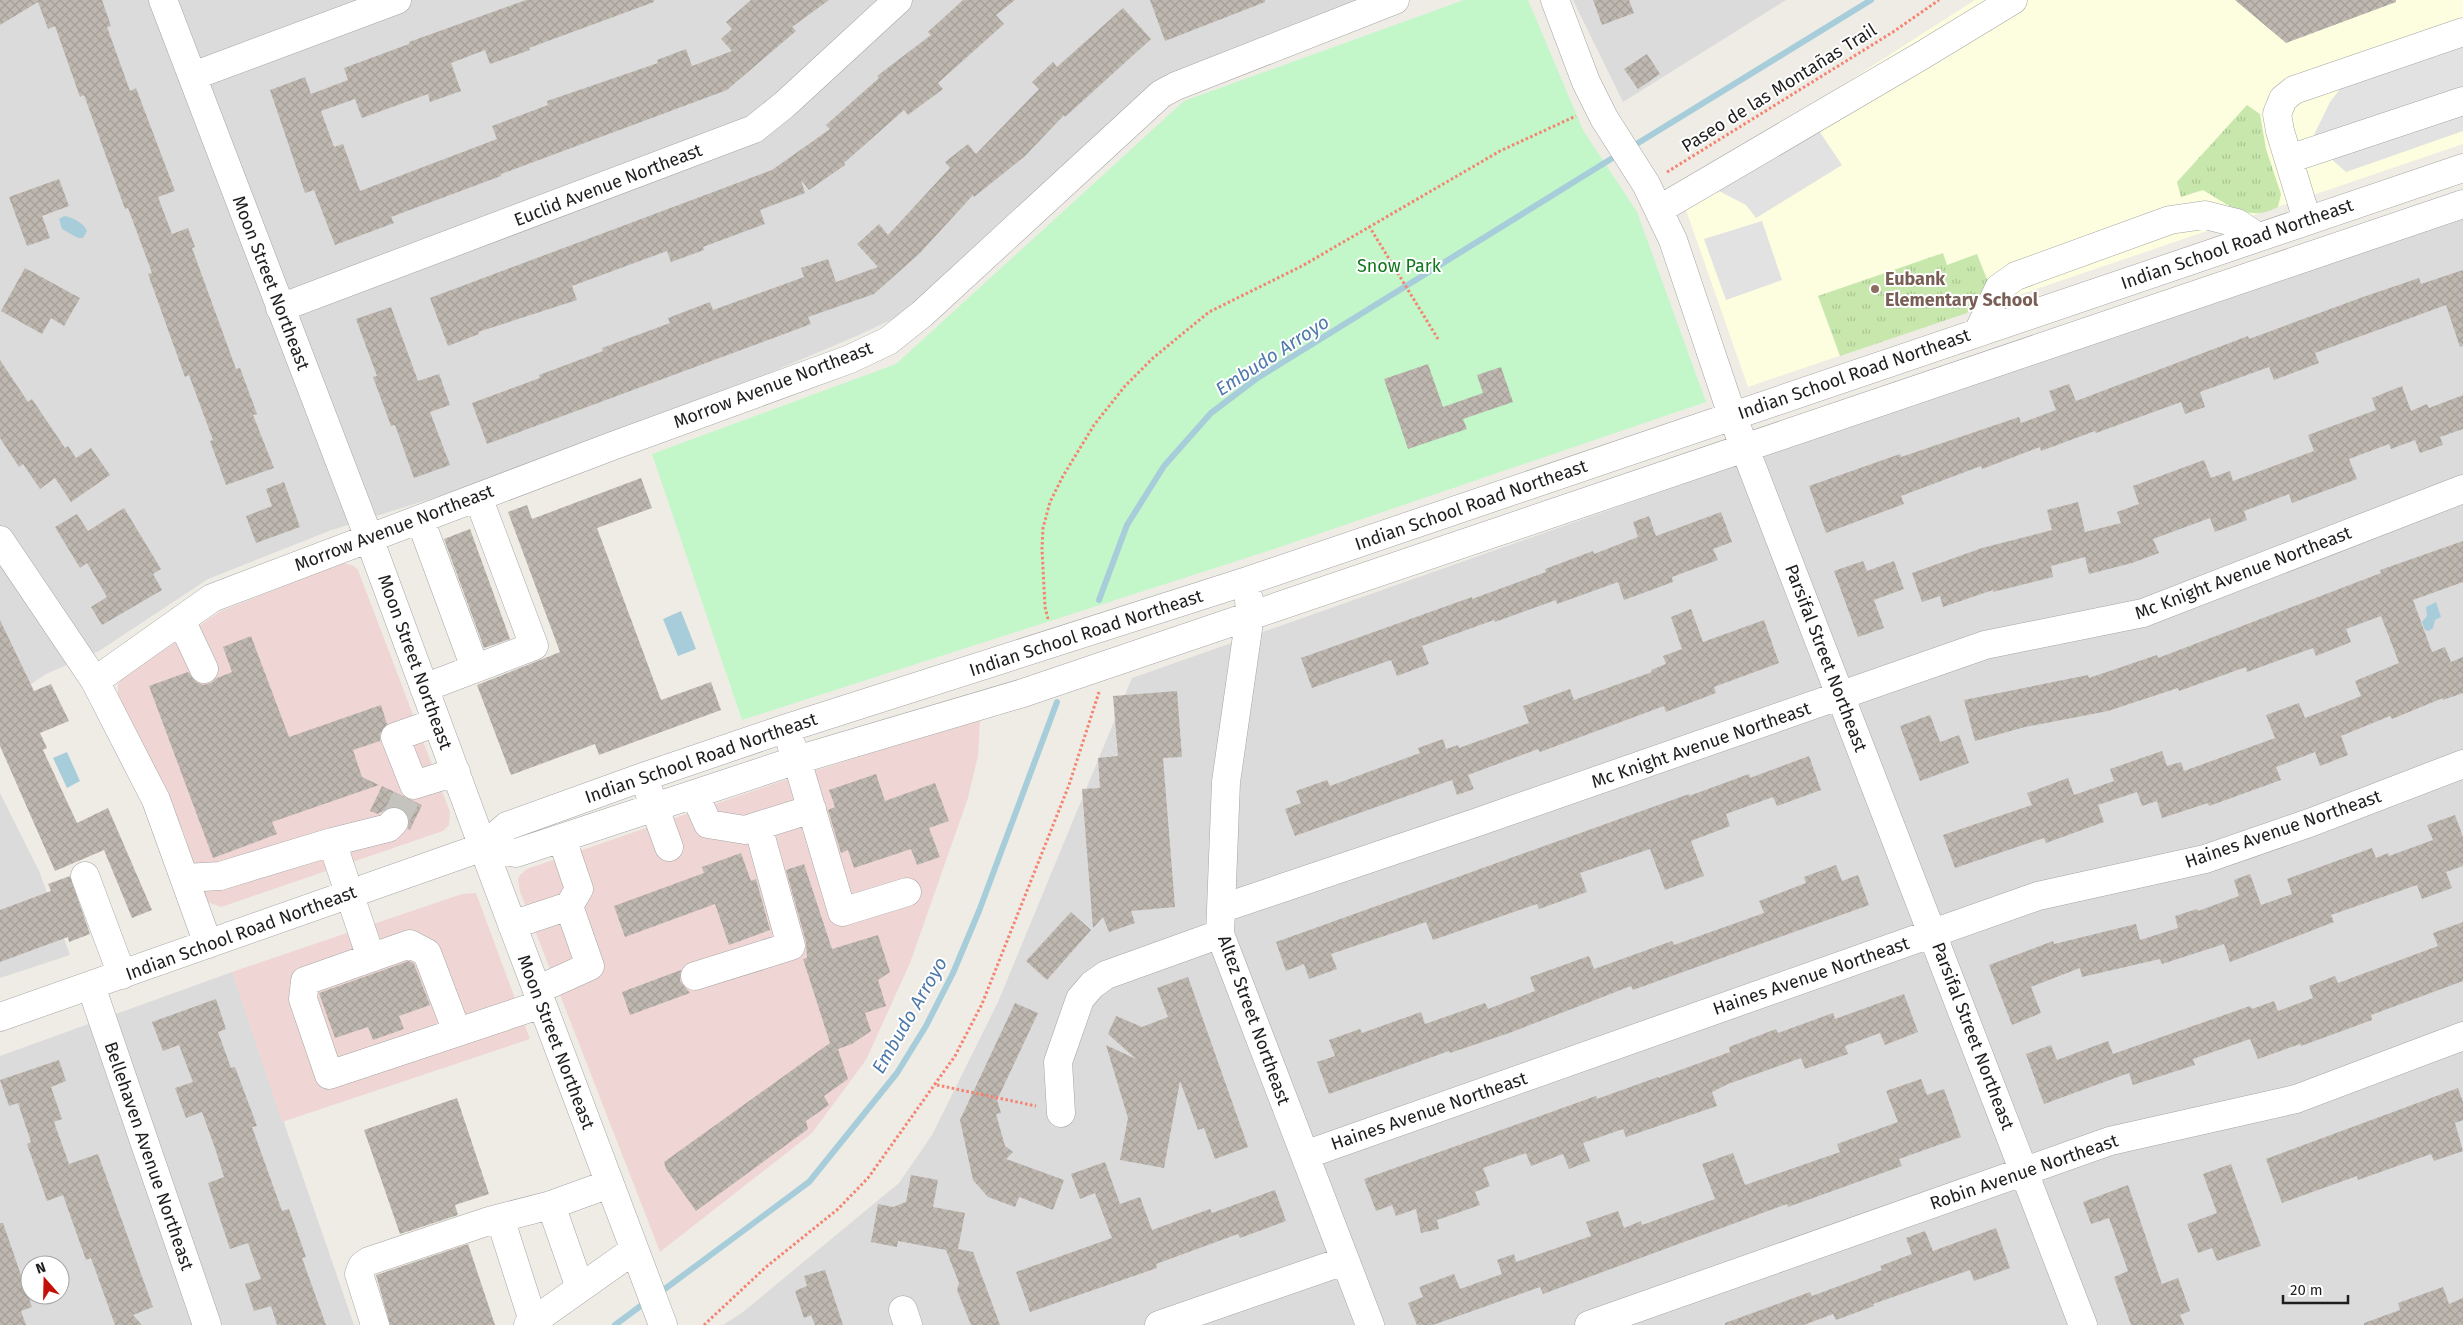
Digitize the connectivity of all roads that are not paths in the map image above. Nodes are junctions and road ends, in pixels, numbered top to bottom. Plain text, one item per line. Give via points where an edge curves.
1 (163, 0) edge
2 (396, 0) edge
3 (898, 0) edge
4 (1395, 0) edge
5 (1555, 0) edge
6 (2013, 0) edge
7 (2463, 32) edge
8 (193, 76) junction
9 (2463, 101) edge
10 (2288, 159) junction
11 (2463, 168) edge
12 (2463, 204) edge
13 (1660, 209) junction
14 (2308, 220) junction
15 (2258, 237) junction
16 (280, 308) junction
17 (1978, 332) junction
18 (1732, 415) junction
19 (1744, 448) junction
20 (2463, 489) edge
21 (478, 497) junction
22 (420, 519) junction
23 (369, 538) junction
24 (0, 540) edge
25 (1247, 581) junction
26 (1250, 615) junction
27 (180, 620) junction
28 (475, 668) junction
29 (204, 669) dead end
30 (95, 681) junction
31 (424, 688) junction
32 (1841, 697) junction
33 (437, 722) junction
34 (784, 729) junction
35 (797, 760) junction
36 (2463, 764) edge
37 (456, 772) junction
38 (643, 777) junction
39 (695, 795) junction
40 (655, 808) junction
41 (812, 810) junction
42 (394, 822) tunnel mouth
43 (758, 826) junction
44 (562, 839) junction
45 (332, 842) junction
46 (669, 847) dead end
47 (483, 848) junction
48 (85, 876) dead end
49 (185, 878) junction
50 (907, 892) dead end
51 (350, 894) junction
52 (569, 906) junction
53 (1221, 921) junction
54 (512, 925) junction
55 (1932, 933) junction
56 (208, 944) junction
57 (371, 958) junction
58 (122, 975) junction
59 (695, 976) dead end
60 (91, 986) junction
61 (539, 997) junction
62 (0, 1017) edge
63 (457, 1032) junction
64 (2463, 1036) edge
65 (1061, 1113) road end
66 (1305, 1155) junction
67 (2025, 1171) junction
68 (609, 1184) junction
69 (551, 1205) junction
70 (500, 1218) junction
71 (638, 1261) junction
72 (1344, 1261) junction
73 (580, 1288) junction
74 (531, 1323) edge
75 (207, 1325) edge
76 (375, 1325) edge
77 (663, 1325) edge
78 (1159, 1325) edge
79 (1370, 1325) edge
80 (1589, 1325) edge
81 (2083, 1325) edge

1 - 8 street, Moon Street Northeast
2 - 8 street
3 - 16 street, Euclid Avenue Northeast via 754,129
4 - 21 street, Morrow Avenue Northeast via 1161,94 922,314 888,341
5 - 13 street, Parsifal Street Northeast via 1586,82
6 - 13 street
7 - 10 street via 2294,90 2283,99 2277,114
8 - 16 street, Moon Street Northeast
9 - 10 street
10 - 14 street
11 - 14 street, Indian School Road Northeast
12 - 19 street, Indian School Road Northeast
13 - 18 street, Parsifal Street Northeast
14 - 15 street, Indian School Road Northeast
15 - 17 street, Indian School Road Northeast
15 - 17 street via 2237,223 2205,215 2170,220 2016,276 1999,288
16 - 23 street, Moon Street Northeast
17 - 18 street, Indian School Road Northeast
18 - 19 street, Parsifal Street Northeast
18 - 25 street, Indian School Road Northeast
19 - 26 street, Indian School Road Northeast
19 - 32 street, Parsifal Street Northeast
20 - 32 street, Mc Knight Avenue Northeast via 2143,613 1985,645
21 - 22 street, Morrow Avenue Northeast
21 - 28 street via 534,646
22 - 23 street, Morrow Avenue Northeast
22 - 28 street
23 - 27 street, Morrow Avenue Northeast via 212,598
23 - 31 street, Moon Street Northeast
24 - 30 street
25 - 26 street, Altez Street Northeast
25 - 34 street, Indian School Road Northeast
26 - 35 street, Indian School Road Northeast via 1023,693
26 - 53 street, Altez Street Northeast via 1226,782
27 - 29 street
27 - 30 street, Morrow Avenue Northeast
28 - 31 street
30 - 49 street via 156,800
31 - 33 street, Moon Street Northeast
32 - 53 street, Mc Knight Avenue Northeast
32 - 55 street, Parsifal Street Northeast
33 - 37 street, Moon Street Northeast
33 - 37 street via 395,737 410,792
34 - 35 street
34 - 38 street, Indian School Road Northeast
35 - 39 street, Indian School Road Northeast
35 - 41 street
36 - 55 street, Haines Avenue Northeast via 2205,859 2038,896
37 - 47 street, Moon Street Northeast
38 - 40 street
38 - 47 street, Indian School Road Northeast via 507,826
39 - 40 street, Indian School Road Northeast
39 - 43 street via 708,824 745,830
40 - 44 street, Indian School Road Northeast
40 - 46 street
41 - 43 street
41 - 50 street via 842,912
42 - 45 street via 388,828
43 - 59 street via 791,946
44 - 47 street, Indian School Road Northeast via 516,853
44 - 52 street via 579,889
45 - 49 street via 220,876
45 - 51 street
47 - 51 street, Indian School Road Northeast
47 - 54 street, Moon Street Northeast
48 - 58 street
49 - 56 street
51 - 56 street, Indian School Road Northeast
51 - 57 street
52 - 54 street
52 - 61 street via 590,966
53 - 65 street, Mc Knight Avenue Northeast via 1106,975 1080,999 1058,1062
53 - 66 street, Altez Street Northeast
54 - 61 street, Moon Street Northeast
55 - 66 street, Haines Avenue Northeast
55 - 67 street, Parsifal Street Northeast
56 - 58 street, Indian School Road Northeast
57 - 63 street via 410,944 427,953
57 - 63 street via 305,981 303,999 330,1075
58 - 60 street, Indian School Road Northeast
60 - 62 street, Indian School Road Northeast
60 - 75 street, Bellehaven Avenue Northeast
61 - 63 street
61 - 68 street, Moon Street Northeast
64 - 67 street, Robin Avenue Northeast via 2296,1099 2110,1141
66 - 72 street, Altez Street Northeast
67 - 80 street, Robin Avenue Northeast
67 - 81 street, Parsifal Street Northeast
68 - 69 street
68 - 71 street, Moon Street Northeast
69 - 70 street
69 - 73 street
70 - 74 street
70 - 76 street via 368,1261 362,1266 359,1274
71 - 73 street
71 - 77 street, Moon Street Northeast
72 - 78 street
72 - 79 street, Altez Street Northeast
73 - 74 street

